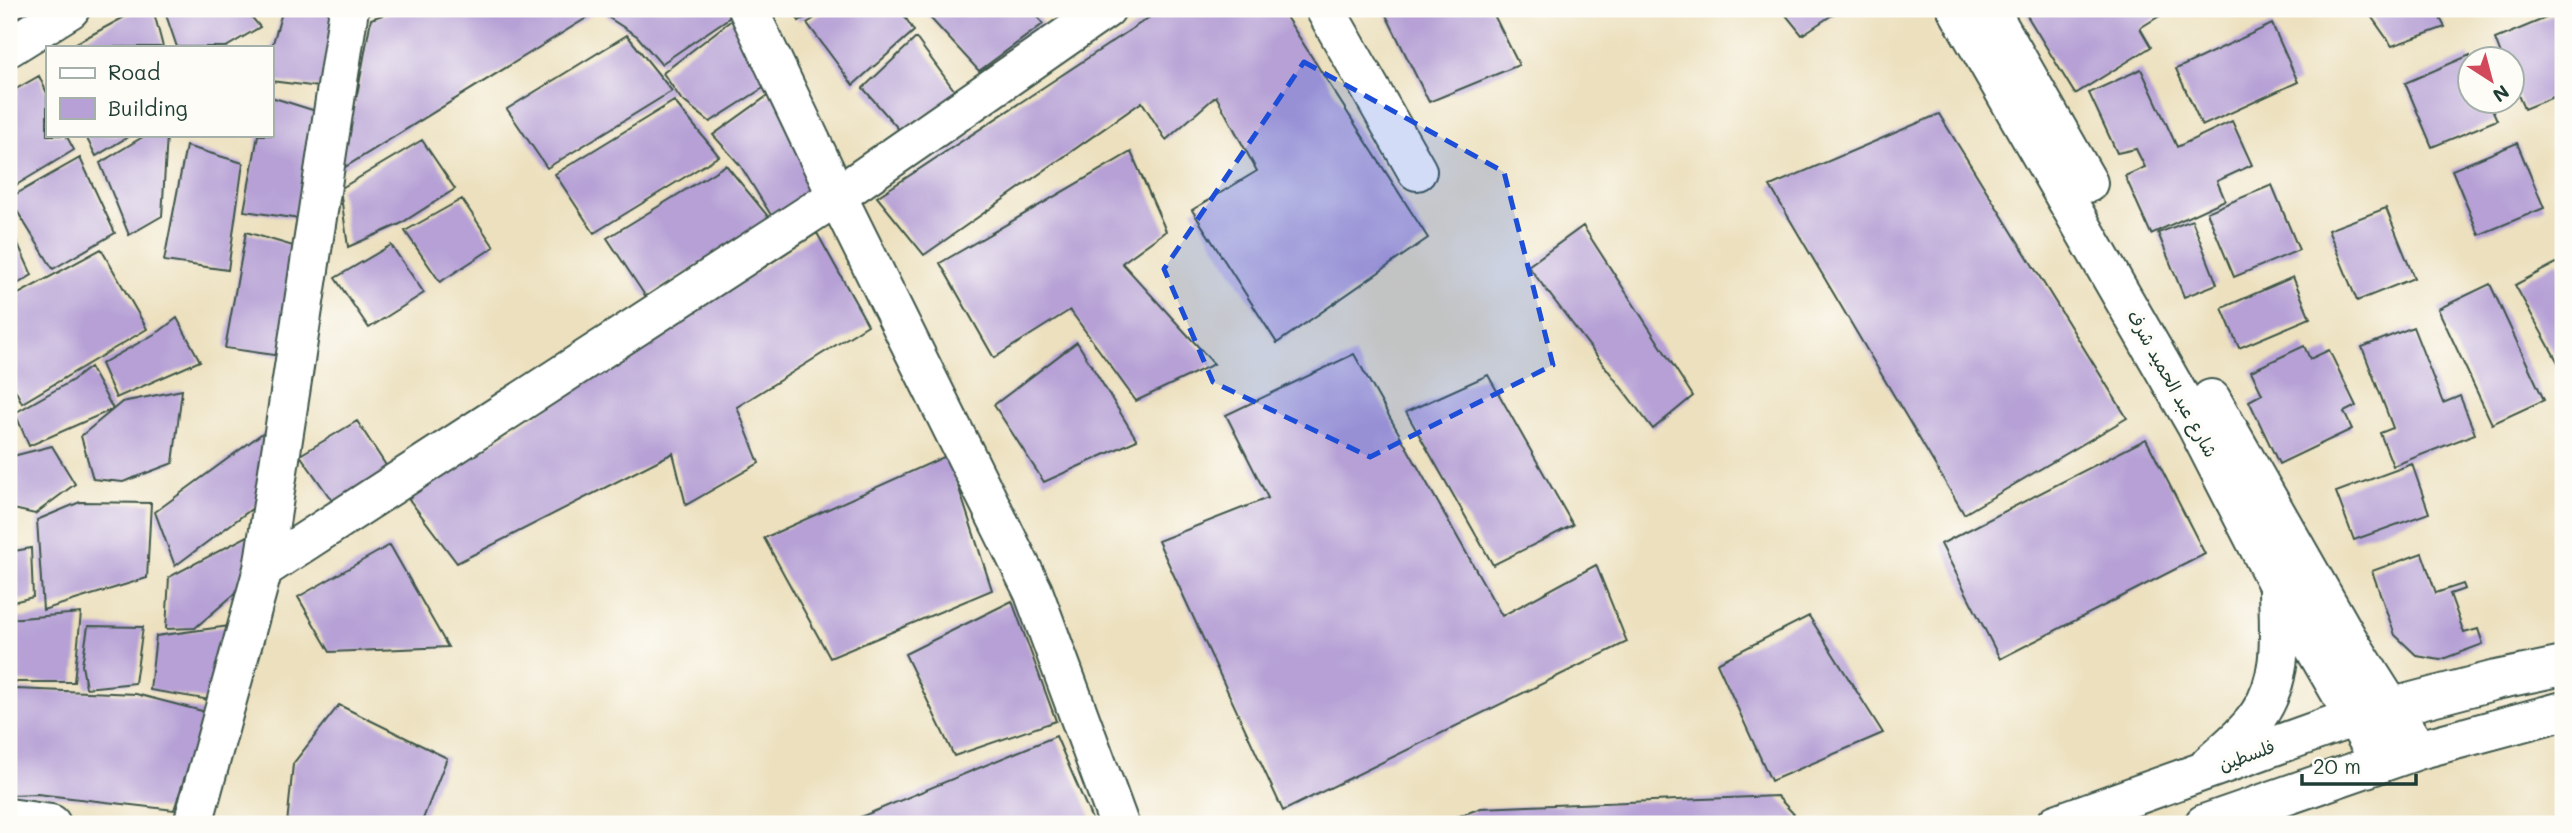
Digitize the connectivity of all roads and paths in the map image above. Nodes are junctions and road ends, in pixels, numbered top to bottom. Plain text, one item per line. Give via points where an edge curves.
1 (70, 9) edge
2 (348, 9) edge
3 (748, 9) edge
4 (1106, 9) edge
5 (1325, 9) edge
6 (1957, 9) edge
7 (1989, 9) edge
8 (9, 47) edge
9 (1418, 171) dead end
10 (837, 196) junction
11 (263, 569) junction
12 (2277, 585) junction
13 (2347, 638) junction
14 (2563, 666) edge
15 (2496, 680) junction
16 (2391, 705) junction
17 (2563, 711) edge
18 (2355, 717) junction
19 (2418, 750) junction
20 (2381, 763) junction
21 (2201, 773) junction
22 (9, 818) edge
23 (51, 824) edge
24 (193, 824) edge
25 (1119, 824) edge
26 (2056, 824) edge
27 (2204, 824) edge

1 - 8 main road
2 - 11 main road
3 - 10 main road
4 - 10 main road
5 - 9 main road
6 - 12 main road, شارع عبد الحميد شرف via 2196,425
7 - 13 main road, شارع عبد الحميد شرف
10 - 11 main road
10 - 25 main road via 1033,591
11 - 24 main road
12 - 18 main road, شارع عبد الحميد شرف
12 - 21 main road via 2280,649 2269,694 2259,714
13 - 15 main road via 2384,663 2419,678
13 - 16 main road, شارع عبد الحميد شرف
14 - 15 main road, فلسطين
15 - 16 main road, فلسطين
16 - 18 main road, فلسطين
16 - 19 main road, شارع عبد الحميد شرف
17 - 19 main road
18 - 20 main road, شارع عبد الحميد شرف
18 - 21 main road, فلسطين
19 - 20 main road
20 - 27 main road
21 - 26 main road, فلسطين
22 - 23 main road

